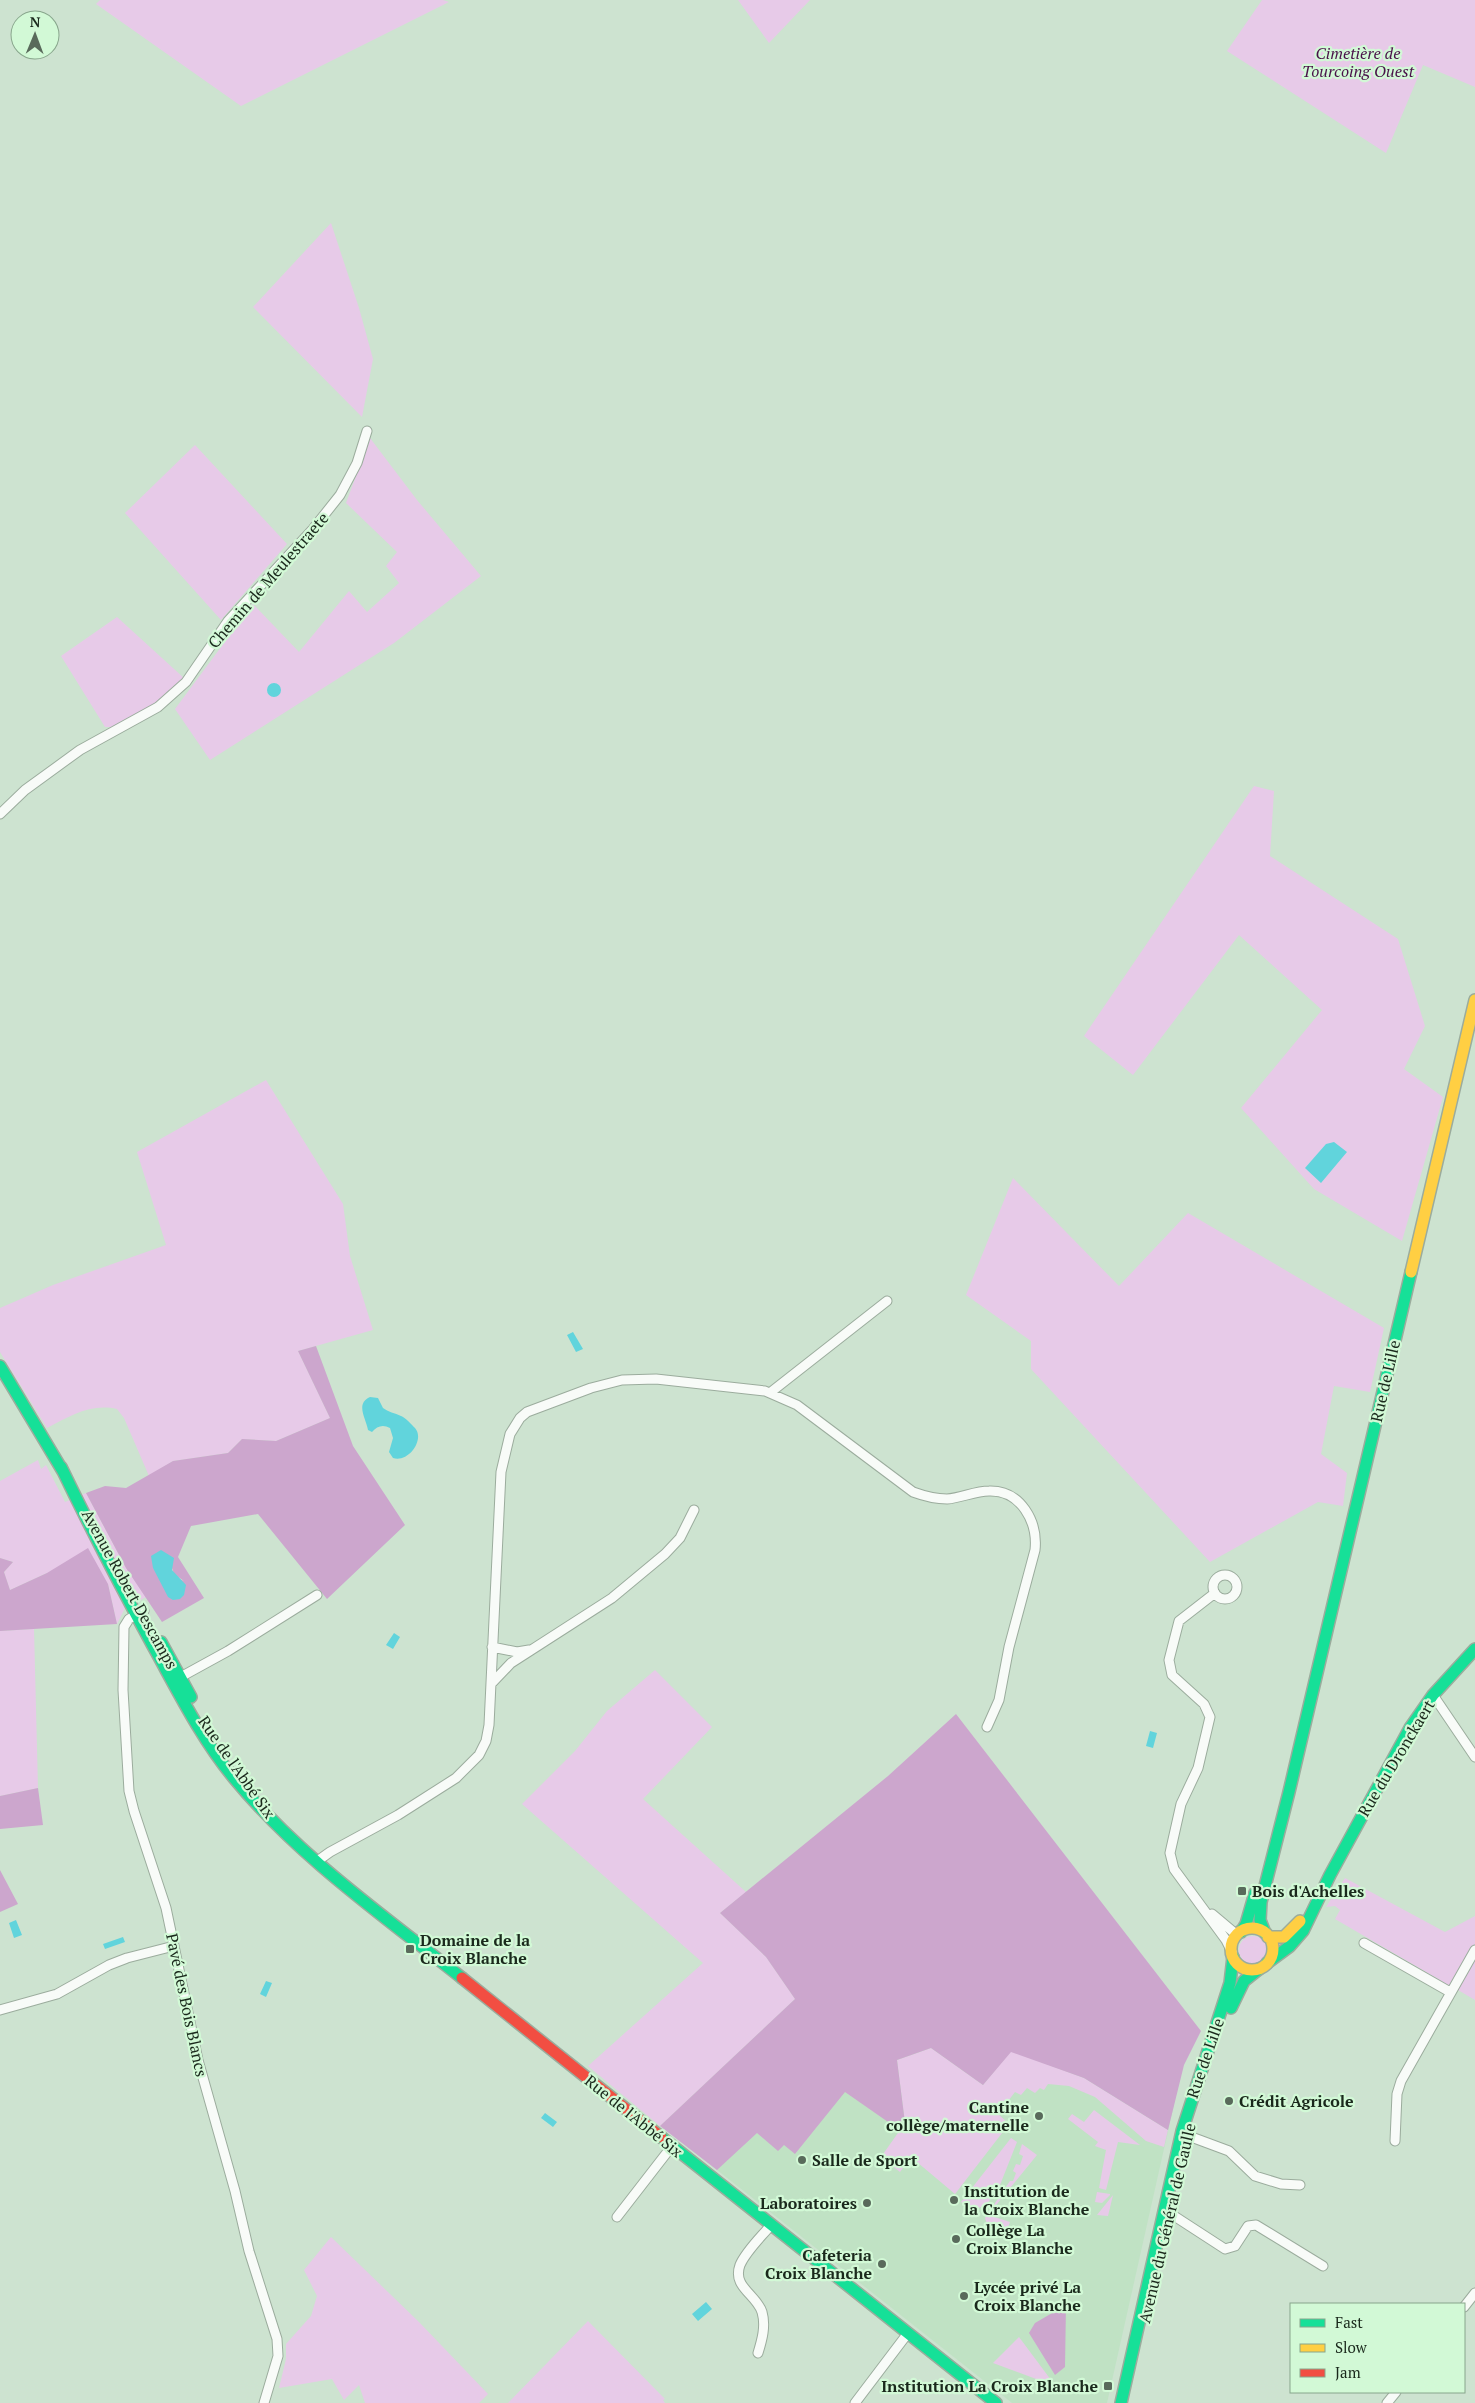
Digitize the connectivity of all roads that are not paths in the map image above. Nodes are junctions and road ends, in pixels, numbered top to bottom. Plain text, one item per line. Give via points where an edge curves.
1 (367, 431) dead end
2 (0, 814) edge
3 (1475, 1000) edge
4 (887, 1302) dead end
5 (0, 1366) edge
6 (771, 1392) junction
7 (694, 1510) dead end
8 (1214, 1593) dead end
9 (317, 1594) dead end
10 (140, 1613) junction
11 (492, 1647) junction
12 (532, 1649) junction
13 (1475, 1649) edge
14 (176, 1680) junction
15 (491, 1684) junction
16 (1433, 1695) junction
17 (193, 1711) joint
18 (987, 1727) dead end
19 (1475, 1758) edge
20 (1295, 1761) junction
21 (316, 1862) junction
22 (1330, 1875) junction
23 (1194, 1896) junction
24 (1239, 1934) junction
25 (1266, 1935) junction
26 (1364, 1943) dead end
27 (174, 1946) junction
28 (1475, 1950) edge
29 (1232, 1954) junction
30 (1263, 1966) junction
31 (1450, 1992) junction
32 (0, 2010) edge
33 (1216, 2045) joint
34 (1186, 2135) junction
35 (1395, 2141) dead end
36 (672, 2146) junction
37 (1300, 2185) dead end
38 (1168, 2212) junction
39 (617, 2217) dead end
40 (771, 2225) junction
41 (1323, 2266) dead end
42 (1150, 2276) joint
43 (1475, 2293) edge
44 (1465, 2306) edge
45 (908, 2333) junction
46 (758, 2354) dead end
47 (1395, 2393) edge
48 (264, 2403) edge
49 (856, 2403) edge
50 (996, 2403) edge
51 (1121, 2403) edge
52 (1126, 2403) edge
53 (1387, 2403) edge

1 - 2 street, Chemin de Meulestraete via 357,463 340,495 228,621 186,682 158,707 80,750 25,790
3 - 20 main road, Rue de Lille
4 - 6 street
5 - 10 main road, Avenue Robert Descamps via 61,1467
6 - 11 street via 656,1379 622,1380 587,1389 522,1416 508,1438 501,1472
6 - 18 street via 804,1410 913,1492 943,1499 1001,1492 1020,1503 1029,1515 1034,1529 1035,1550 1009,1647 999,1700
7 - 12 street via 680,1538 665,1554 612,1598
8 - 23 street via 1179,1621 1169,1665 1175,1679 1204,1704 1210,1716 1198,1768 1182,1799 1170,1853 1174,1869
9 - 14 street
10 - 14 main road, Avenue Robert Descamps
10 - 27 street, Pavé des Bois Blancs via 124,1627 127,1778 134,1811 164,1900
11 - 12 street via 517,1652
11 - 15 street
12 - 15 street
13 - 16 main road, Rue du Dronckaert
14 - 17 main road, Avenue Robert Descamps
15 - 21 street via 487,1734 479,1755 471,1765 434,1793
16 - 19 street
16 - 22 main road, Rue du Dronckaert via 1407,1732
17 - 21 main road, Rue de l'Abbé Six via 276,1823
20 - 24 main road, Rue de Lille via 1248,1916
20 - 25 main road, Rue de Lille via 1261,1902 1260,1920
21 - 36 main road, Rue de l'Abbé Six
22 - 25 main road, Rue du Dronckaert via 1293,1930 1282,1938
22 - 30 main road, Rue du Dronckaert via 1302,1931 1290,1946
23 - 24 street via 1219,1921
23 - 29 street via 1226,1940
24 - 25 main road via 1254,1929
24 - 29 main road via 1233,1943
25 - 30 main road via 1273,1950
26 - 31 street
27 - 32 street via 109,1965 58,1994
27 - 48 street, Pavé des Bois Blancs via 202,2076 235,2191 248,2251 277,2339 278,2356
28 - 31 street
29 - 30 main road via 1242,1968 1252,1970
29 - 42 main road, Rue de Lille via 1233,1972 1229,1989 1182,2132
30 - 33 main road, Rue de Lille via 1240,1987
31 - 35 street via 1401,2081 1397,2094
33 - 34 main road, Avenue du Général de Gaulle
34 - 37 street via 1230,2151 1255,2176 1281,2184
34 - 38 main road, Avenue du Général de Gaulle
36 - 39 street
36 - 40 main road, Rue de l'Abbé Six
38 - 41 street via 1225,2249 1235,2246 1248,2226 1256,2225
38 - 52 main road, Avenue du Général de Gaulle
40 - 45 main road, Rue de l'Abbé Six
40 - 46 street via 743,2260 739,2271 742,2286 758,2303 763,2318 764,2330
42 - 51 main road, Avenue du Général de Gaulle
43 - 44 street
45 - 49 street
45 - 50 main road, Rue de l'Abbé Six
47 - 53 street

